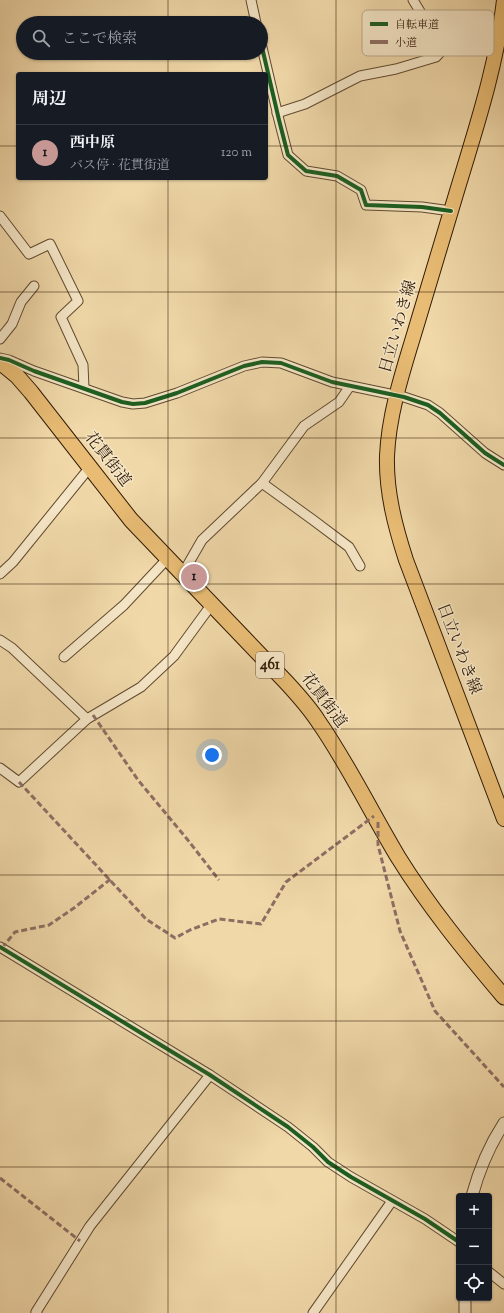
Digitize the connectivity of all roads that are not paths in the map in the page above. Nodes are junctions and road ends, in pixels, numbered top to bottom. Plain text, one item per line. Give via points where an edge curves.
1 (251, 0) edge
2 (413, 0) edge
3 (504, 0) edge
4 (419, 10) edge
5 (254, 16) edge
6 (501, 40) edge
7 (437, 56) edge
8 (265, 60) edge
9 (268, 72) edge
10 (268, 73) edge
11 (277, 112) junction
12 (451, 211) junction
13 (0, 216) edge
14 (34, 286) dead end
15 (0, 339) edge
16 (0, 358) edge
17 (0, 362) edge
18 (350, 386) junction
19 (84, 388) junction
20 (396, 396) junction
21 (504, 465) edge
22 (90, 467) junction
23 (262, 483) junction
24 (168, 558) junction
25 (360, 566) dead end
26 (2, 569) edge
27 (183, 573) junction
28 (212, 604) junction
29 (0, 640) edge
30 (64, 657) dead end
31 (87, 719) junction
32 (0, 768) edge
33 (504, 819) edge
34 (0, 947) edge
35 (504, 997) edge
36 (210, 1075) junction
37 (504, 1123) edge
38 (473, 1193) edge
39 (392, 1201) junction
40 (456, 1240) edge
41 (492, 1274) edge
42 (504, 1284) edge
43 (465, 1301) edge
44 (37, 1313) edge
45 (313, 1313) edge
46 (465, 1313) edge

1 - 5 street
2 - 4 street
3 - 6 main road, 日立いわき線
6 - 12 main road, 日立いわき線
7 - 11 street via 396,69 360,76 305,104
8 - 9 street
10 - 11 street
11 - 12 street via 288,155 306,171 337,176 361,190 366,205
12 - 20 main road, 日立いわき線
13 - 19 street via 30,254 50,244 78,301 61,317 83,365
14 - 15 street via 21,302 12,324
16 - 19 street
17 - 22 highway, 花貫街道 / 461 via 31,392
18 - 19 street via 281,363 268,362 244,366 178,393 145,403 122,402
18 - 20 street
18 - 23 street via 338,402 304,426
20 - 21 street via 428,405 485,453
20 - 33 main road, 日立いわき線 via 387,456 390,500 398,535
22 - 24 highway, 花貫街道 / 461 via 131,520
22 - 26 street via 13,562
23 - 25 street via 349,547
23 - 27 street via 202,540
24 - 27 highway, 花貫街道 / 461
24 - 30 street via 124,604
27 - 28 highway, 花貫街道 / 461
28 - 31 street via 174,656 141,688
28 - 35 highway, 花貫街道 / 461 via 287,683 318,721 425,897 454,937
29 - 31 street via 12,648
31 - 32 street via 18,782
34 - 36 street
36 - 39 street via 288,1126 328,1162
36 - 44 street via 90,1226
37 - 38 street via 487,1152
39 - 40 street via 426,1219
39 - 45 street
41 - 42 street
43 - 46 street

